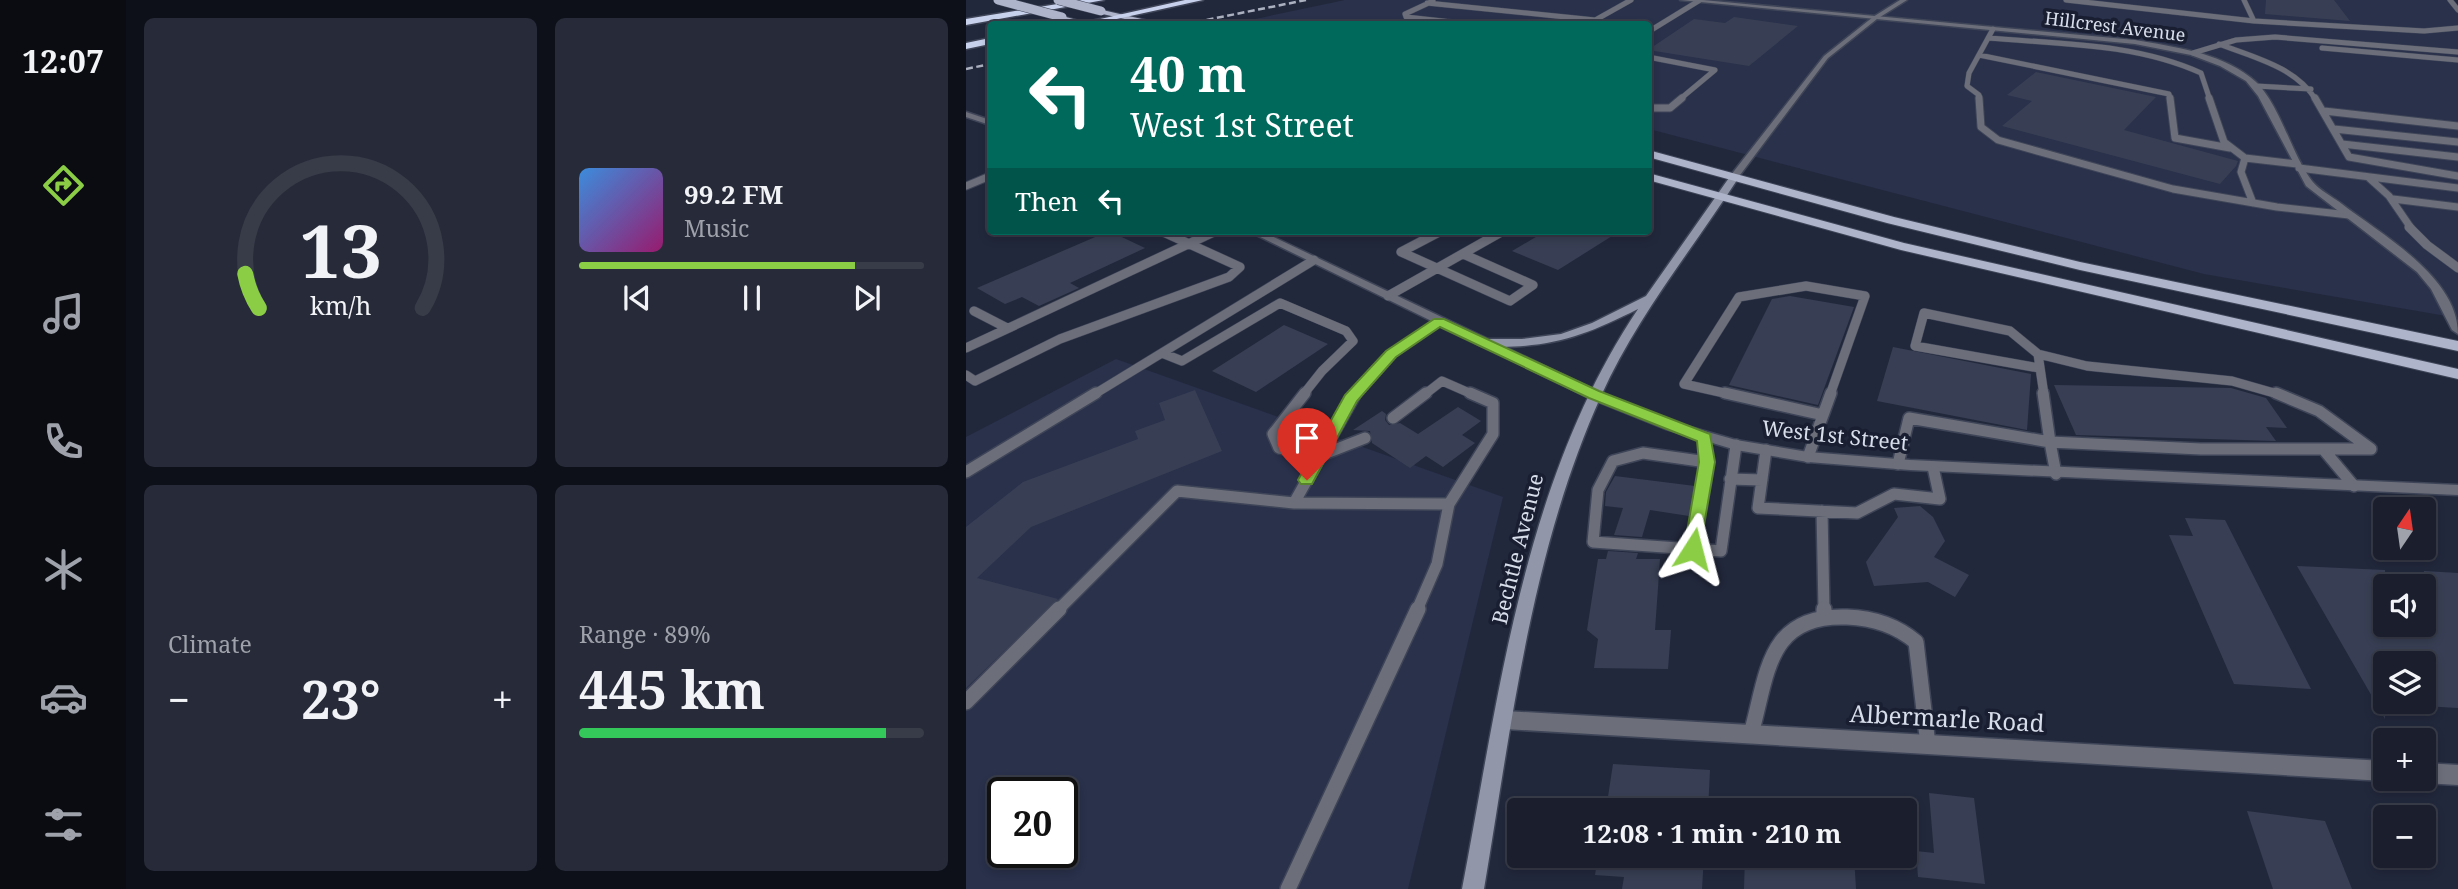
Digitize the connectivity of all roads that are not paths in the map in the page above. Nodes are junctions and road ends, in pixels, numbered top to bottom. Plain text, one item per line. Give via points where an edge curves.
1 (998, 0) edge
2 (1051, 0) edge
3 (1058, 0) edge
4 (1198, 0) edge
5 (1441, 0) edge
6 (1630, 0) edge
7 (1683, 0) edge
8 (1905, 0) edge
9 (2066, 0) edge
10 (2244, 0) edge
11 (2450, 0) edge
12 (1699, 1) edge
13 (1427, 2) junction
14 (1100, 5) edge
15 (1889, 10) junction
16 (2458, 10) edge
17 (966, 14) edge
18 (1122, 16) junction
19 (1875, 18) junction
20 (2253, 19) junction
21 (1595, 20) joint
22 (1075, 21) edge
23 (1099, 21) edge
24 (1143, 21) edge
25 (1442, 21) edge
26 (966, 22) edge
27 (1932, 23) junction
28 (2458, 28) edge
29 (1993, 29) junction
30 (1652, 30) edge
31 (1989, 38) junction
32 (2236, 40) junction
33 (987, 42) edge
34 (2219, 44) junction
35 (966, 46) edge
36 (2458, 52) edge
37 (2193, 53) junction
38 (1979, 55) junction
39 (1652, 58) edge
40 (2458, 61) edge
41 (2256, 86) junction
42 (2311, 89) junction
43 (1652, 108) edge
44 (2324, 111) junction
45 (966, 114) edge
46 (987, 121) edge
47 (2458, 126) edge
48 (2334, 129) junction
49 (2458, 142) edge
50 (2342, 144) junction
51 (2232, 148) junction
52 (1652, 154) edge
53 (2245, 158) junction
54 (2458, 158) edge
55 (2298, 166) junction
56 (2367, 176) junction
57 (2458, 176) edge
58 (987, 177) edge
59 (1652, 177) edge
60 (1734, 177) junction
61 (966, 186) edge
62 (2458, 188) edge
63 (1721, 197) junction
64 (2393, 199) junction
65 (2253, 203) junction
66 (2458, 207) edge
67 (2349, 215) junction
68 (1171, 235) edge
69 (1207, 235) edge
70 (1262, 235) edge
71 (1433, 235) edge
72 (1496, 235) edge
73 (1190, 243) junction
74 (1463, 254) junction
75 (1314, 260) junction
76 (1438, 268) junction
77 (2458, 268) edge
78 (1388, 296) junction
79 (1653, 297) junction
80 (974, 311) dead end
81 (1439, 322) junction
82 (1007, 328) junction
83 (2458, 330) edge
84 (1481, 342) junction
85 (2458, 346) edge
86 (966, 348) edge
87 (1162, 354) junction
88 (2038, 354) junction
89 (2039, 368) junction
90 (2458, 374) edge
91 (966, 375) edge
92 (1594, 395) junction
93 (1823, 415) junction
94 (1392, 418) dead end
95 (1365, 438) dead end
96 (1704, 438) junction
97 (2050, 442) junction
98 (1736, 445) junction
99 (2323, 449) junction
100 (1766, 450) junction
101 (1319, 456) junction
102 (1808, 457) junction
103 (1707, 462) junction
104 (1898, 464) junction
105 (1933, 467) junction
106 (966, 472) edge
107 (2056, 474) junction
108 (1730, 479) junction
109 (1762, 480) junction
110 (2354, 485) junction
111 (2458, 490) edge
112 (1294, 503) junction
113 (1449, 505) junction
114 (1822, 511) junction
115 (1693, 549) junction
116 (1824, 618) junction
117 (966, 702) edge
118 (1505, 720) junction
119 (1751, 734) junction
120 (1928, 745) junction
121 (2373, 770) edge
122 (2436, 774) edge
123 (2458, 775) edge
124 (1288, 889) edge
125 (1473, 889) edge

1 - 22 main road, bridge
2 - 17 highway
3 - 14 main road, bridge
4 - 18 highway
5 - 13 lane
6 - 21 lane
7 - 12 street, Hillcrest Avenue
8 - 15 street, Bechtle Avenue
9 - 20 lane
10 - 20 lane
11 - 16 lane
12 - 19 street, Hillcrest Avenue
12 - 30 lane
13 - 21 lane
13 - 25 lane via 1410,9 1406,17
14 - 18 main road
14 - 26 highway
15 - 19 street, Bechtle Avenue
15 - 27 street, Hillcrest Avenue
18 - 23 highway
18 - 24 main road
19 - 27 street, Hillcrest Avenue
19 - 60 street, Bechtle Avenue via 1826,57
20 - 28 lane via 2421,30
27 - 29 street, Hillcrest Avenue
29 - 31 lane
29 - 37 street, Hillcrest Avenue via 2135,42
31 - 38 lane
31 - 51 lane via 2146,54 2186,64 2200,72 2224,142
32 - 34 lane
32 - 36 lane via 2275,37
32 - 40 lane
33 - 35 highway
34 - 37 lane
34 - 42 lane via 2279,67
37 - 41 street, Hillcrest Avenue via 2238,72
38 - 51 lane via 2169,94 2175,138
38 - 65 lane via 1967,86 1979,95 1981,127 1998,140 2174,189
39 - 43 lane via 1715,70 1670,108
41 - 42 lane
41 - 55 street, Hillcrest Avenue
42 - 44 lane
44 - 47 lane
44 - 48 lane
45 - 46 street
48 - 49 lane
48 - 50 lane
50 - 54 lane
50 - 57 lane via 2350,157
51 - 53 lane
52 - 60 main road
53 - 55 lane
53 - 65 lane via 2241,172
55 - 56 lane
55 - 67 street, Hillcrest Avenue via 2321,195
56 - 62 lane
56 - 64 lane
58 - 61 lane
59 - 63 main road
60 - 63 main road, Bechtle Avenue
60 - 85 main road via 2080,266
63 - 79 main road, Bechtle Avenue
63 - 90 main road via 1901,246
64 - 66 lane
64 - 77 lane via 2410,228
65 - 67 lane
67 - 83 street, Hillcrest Avenue via 2421,270
68 - 73 lane
69 - 73 lane
70 - 75 street, West 1st Street
71 - 76 lane via 1401,252
72 - 74 lane
73 - 82 lane
73 - 91 lane via 1240,267 1229,276 1060,339 975,381
74 - 76 lane
74 - 76 lane via 1533,285 1510,301
75 - 78 street, West 1st Street
75 - 87 lane
76 - 78 lane
78 - 81 street, West 1st Street
79 - 84 main road via 1563,337
79 - 92 main road, Bechtle Avenue
80 - 82 lane
81 - 84 street, West 1st Street
81 - 101 lane via 1391,354 1359,390
82 - 86 lane
84 - 92 street, West 1st Street
87 - 101 lane via 1182,361 1280,303 1346,331 1353,341 1322,371 1273,434 1279,448
87 - 106 lane
88 - 89 lane
88 - 89 lane via 1999,327 1924,313 1915,346
88 - 99 lane via 2062,365 2213,376 2282,393 2346,425 2371,449
89 - 97 lane
92 - 96 street, West 1st Street
92 - 118 main road, Bechtle Avenue via 1554,490
93 - 93 lane via 1864,296 1806,286 1739,297 1684,384
93 - 102 lane
94 - 113 lane via 1442,381 1493,403 1493,434
95 - 101 lane
96 - 98 street, West 1st Street
96 - 103 lane
97 - 99 lane
97 - 104 lane via 1909,418
97 - 107 lane
98 - 100 street, West 1st Street
98 - 108 lane
99 - 110 lane
100 - 102 street, West 1st Street
100 - 109 lane
101 - 112 lane
102 - 104 street, West 1st Street
103 - 115 lane
103 - 115 lane via 1643,453 1613,461 1598,491 1593,542
104 - 105 street, West 1st Street
105 - 107 street, West 1st Street
105 - 114 lane via 1940,499 1894,494 1857,513
107 - 110 street, West 1st Street
108 - 109 lane
108 - 115 lane via 1721,551
109 - 114 lane via 1758,508
110 - 111 street, West 1st Street
112 - 113 lane
112 - 117 lane via 1177,491
113 - 124 lane via 1437,564
114 - 116 lane
116 - 119 lane via 1785,635 1772,661
116 - 120 lane via 1852,617 1896,627 1916,642
118 - 119 street, Albermarle Road
118 - 125 main road, Bechtle Avenue
119 - 120 street, Albermarle Road
120 - 121 street, Albermarle Road
122 - 123 street

